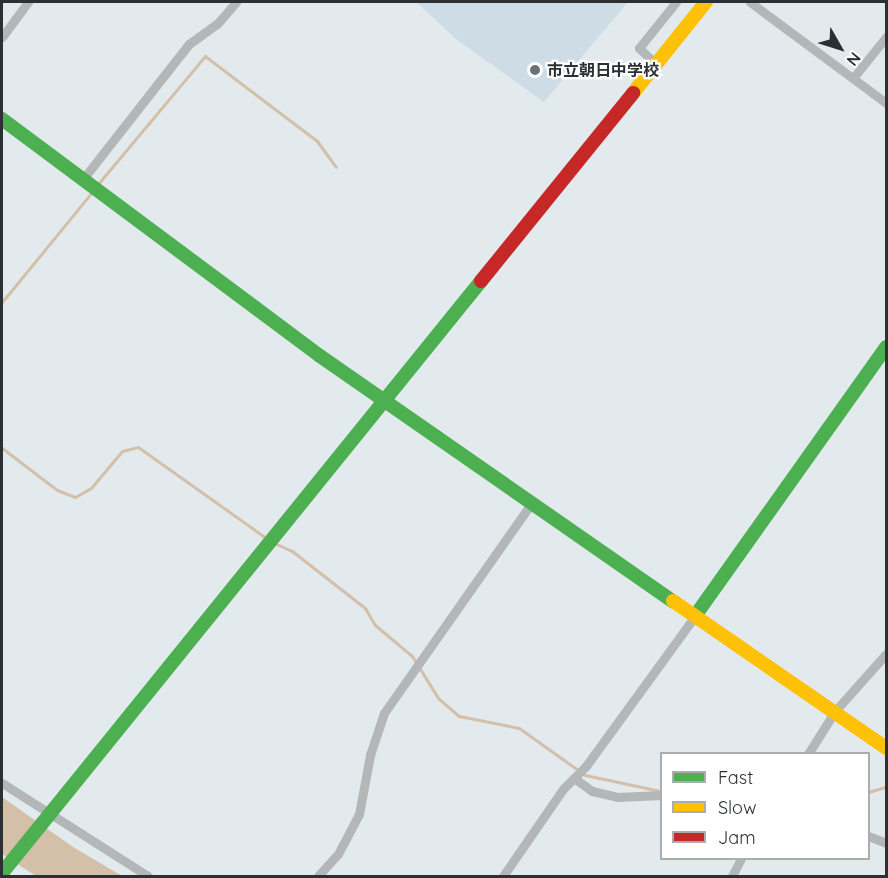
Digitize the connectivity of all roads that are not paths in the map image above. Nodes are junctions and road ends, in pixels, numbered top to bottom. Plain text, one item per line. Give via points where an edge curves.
1 (28, 2) edge
2 (236, 2) edge
3 (676, 2) edge
4 (706, 2) edge
5 (750, 2) edge
6 (2, 37) edge
7 (886, 37) edge
8 (655, 63) junction
9 (853, 78) junction
10 (886, 104) edge
11 (2, 119) edge
12 (83, 179) junction
13 (886, 347) edge
14 (385, 398) junction
15 (531, 504) junction
16 (695, 616) junction
17 (886, 654) edge
18 (835, 711) junction
19 (886, 748) edge
20 (809, 752) edge
21 (574, 778) junction
22 (2, 783) edge
23 (660, 795) edge
24 (49, 813) junction
25 (870, 837) edge
26 (886, 843) edge
27 (740, 860) edge
28 (6, 873) edge
29 (148, 876) edge
30 (318, 876) edge
31 (503, 876) edge
32 (732, 876) edge

1 - 6 street
2 - 12 street via 217,24 189,44
3 - 8 street via 639,48
4 - 8 street
5 - 9 street
7 - 9 street
8 - 14 street
9 - 10 street
11 - 12 street
12 - 14 street via 215,281
13 - 16 street
14 - 15 street via 519,491
14 - 24 street
15 - 16 street
15 - 30 street via 384,714 370,755 359,814 338,854
16 - 18 street
16 - 21 street
17 - 18 street
18 - 19 street
18 - 20 street
21 - 23 street via 592,791 617,797
21 - 31 street
22 - 24 street
24 - 28 street
24 - 29 street
25 - 26 street
27 - 32 street

